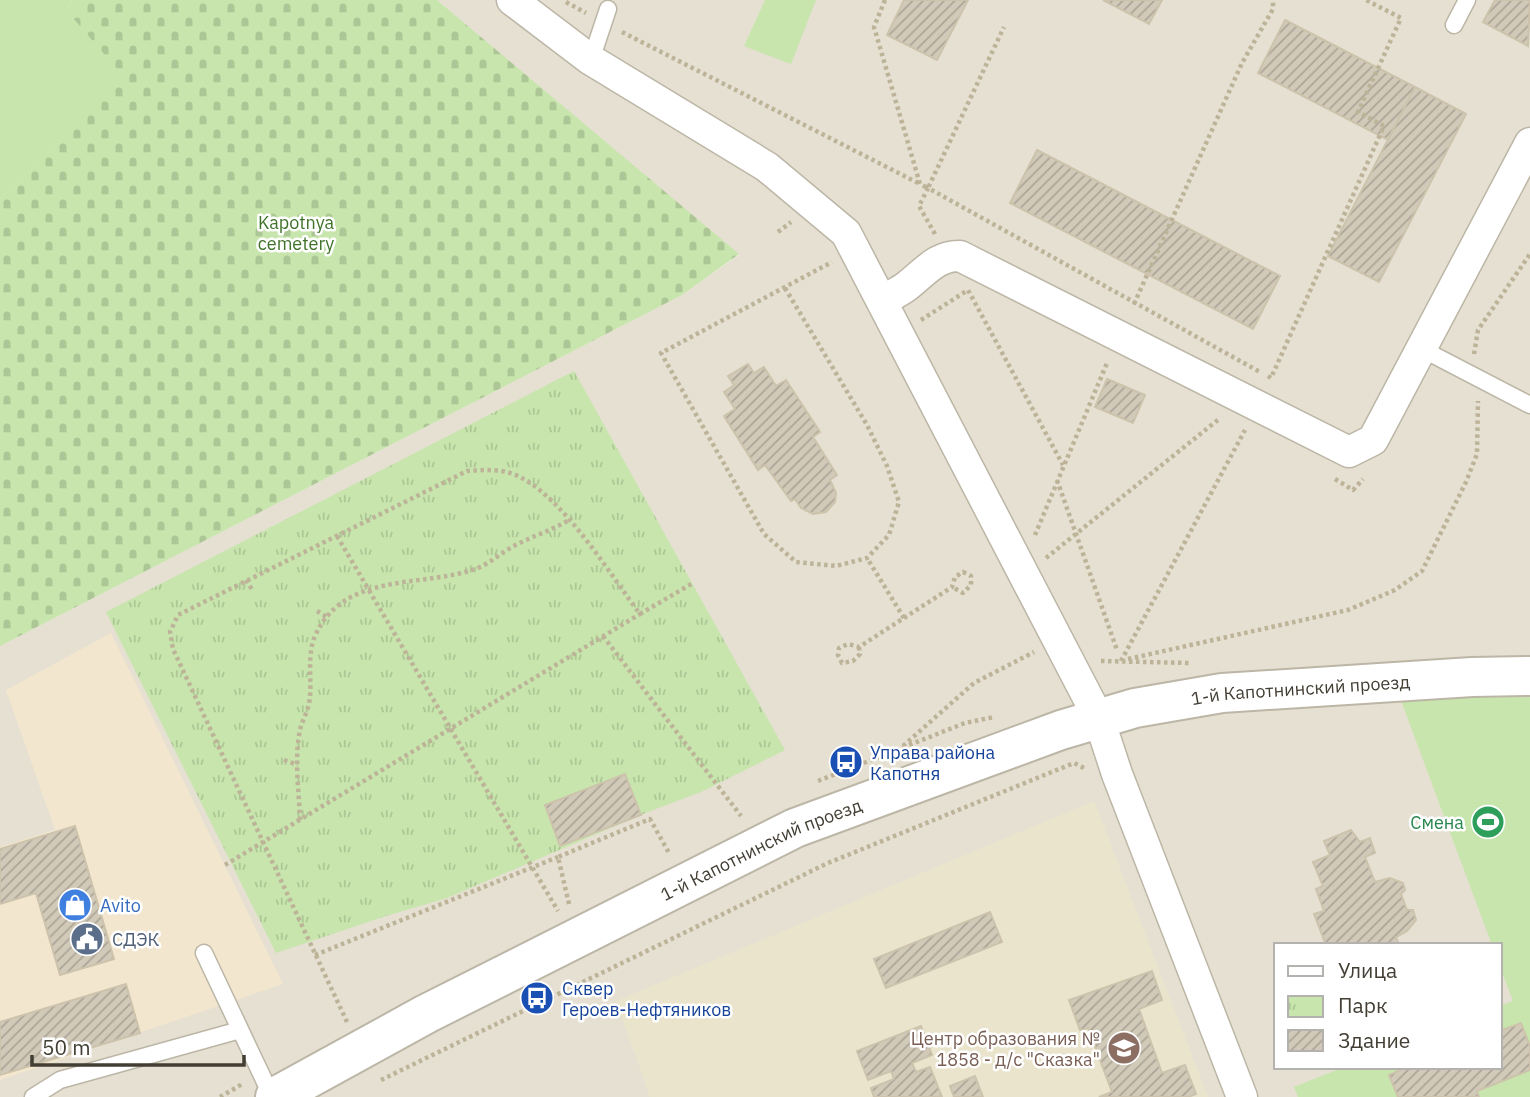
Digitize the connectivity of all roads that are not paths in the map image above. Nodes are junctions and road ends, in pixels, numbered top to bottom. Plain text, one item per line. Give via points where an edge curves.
1 (512, 0) edge
2 (1467, 0) edge
3 (606, 16) road end
4 (1454, 25) dead end
5 (591, 60) junction
6 (1530, 144) edge
7 (882, 301) junction
8 (1422, 349) junction
9 (1530, 405) edge
10 (1530, 676) edge
11 (1098, 719) junction
12 (204, 953) dead end
13 (240, 1030) junction
14 (33, 1097) edge
15 (273, 1097) edge
16 (1242, 1097) edge

1 - 5 street
2 - 4 lane
3 - 5 lane
5 - 7 street via 767,167 846,233
6 - 8 street
7 - 8 street via 939,259 960,256 1349,452 1373,440
7 - 11 street
8 - 9 lane
10 - 11 street, 1-й Капотнинский проезд via 1222,693
11 - 15 street, 1-й Капотнинский проезд via 795,828 426,1014
11 - 16 street
12 - 13 lane
13 - 14 lane via 60,1080
13 - 15 lane

